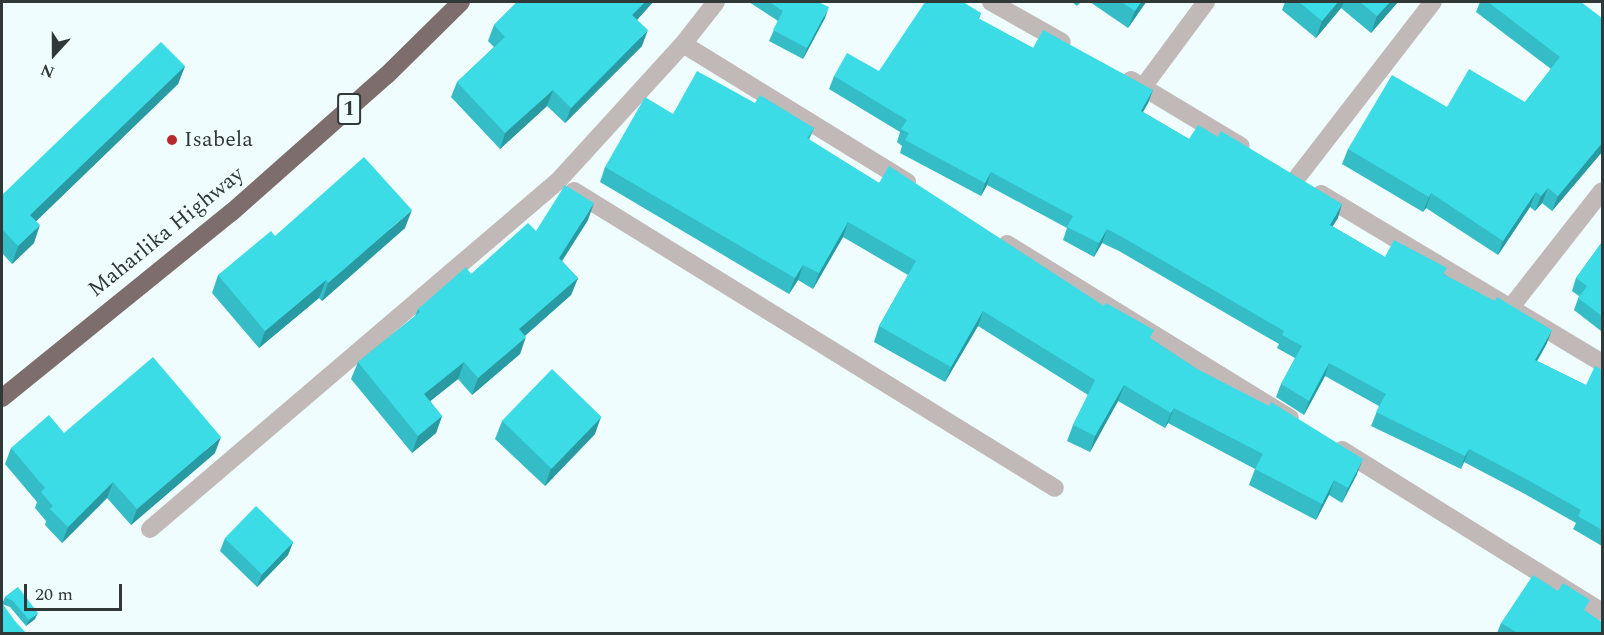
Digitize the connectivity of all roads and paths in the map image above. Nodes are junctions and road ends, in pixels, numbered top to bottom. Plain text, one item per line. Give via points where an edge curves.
1 (461, 2) edge
2 (716, 2) edge
3 (991, 2) edge
4 (1206, 2) edge
5 (1433, 2) edge
6 (683, 44) junction
7 (1082, 53) edge
8 (1112, 70) edge
9 (1143, 87) junction
10 (1257, 156) edge
11 (1276, 168) edge
12 (1296, 180) junction
13 (558, 181) junction
14 (1602, 191) edge
15 (924, 192) edge
16 (994, 236) edge
17 (1511, 307) junction
18 (1602, 363) edge
19 (2, 398) edge
20 (1307, 429) edge
21 (1327, 441) edge
22 (1055, 488) dead end
23 (150, 529) dead end
24 (1602, 612) edge

1 - 19 highway, Maharlika Highway / 1 via 387,75 232,212
2 - 6 street
3 - 7 street
4 - 9 street
5 - 12 street
6 - 13 street
6 - 15 street
8 - 9 street
9 - 10 street
11 - 12 street
12 - 17 street
13 - 22 street
13 - 23 street
14 - 17 street
16 - 20 street
17 - 18 street
21 - 24 street

